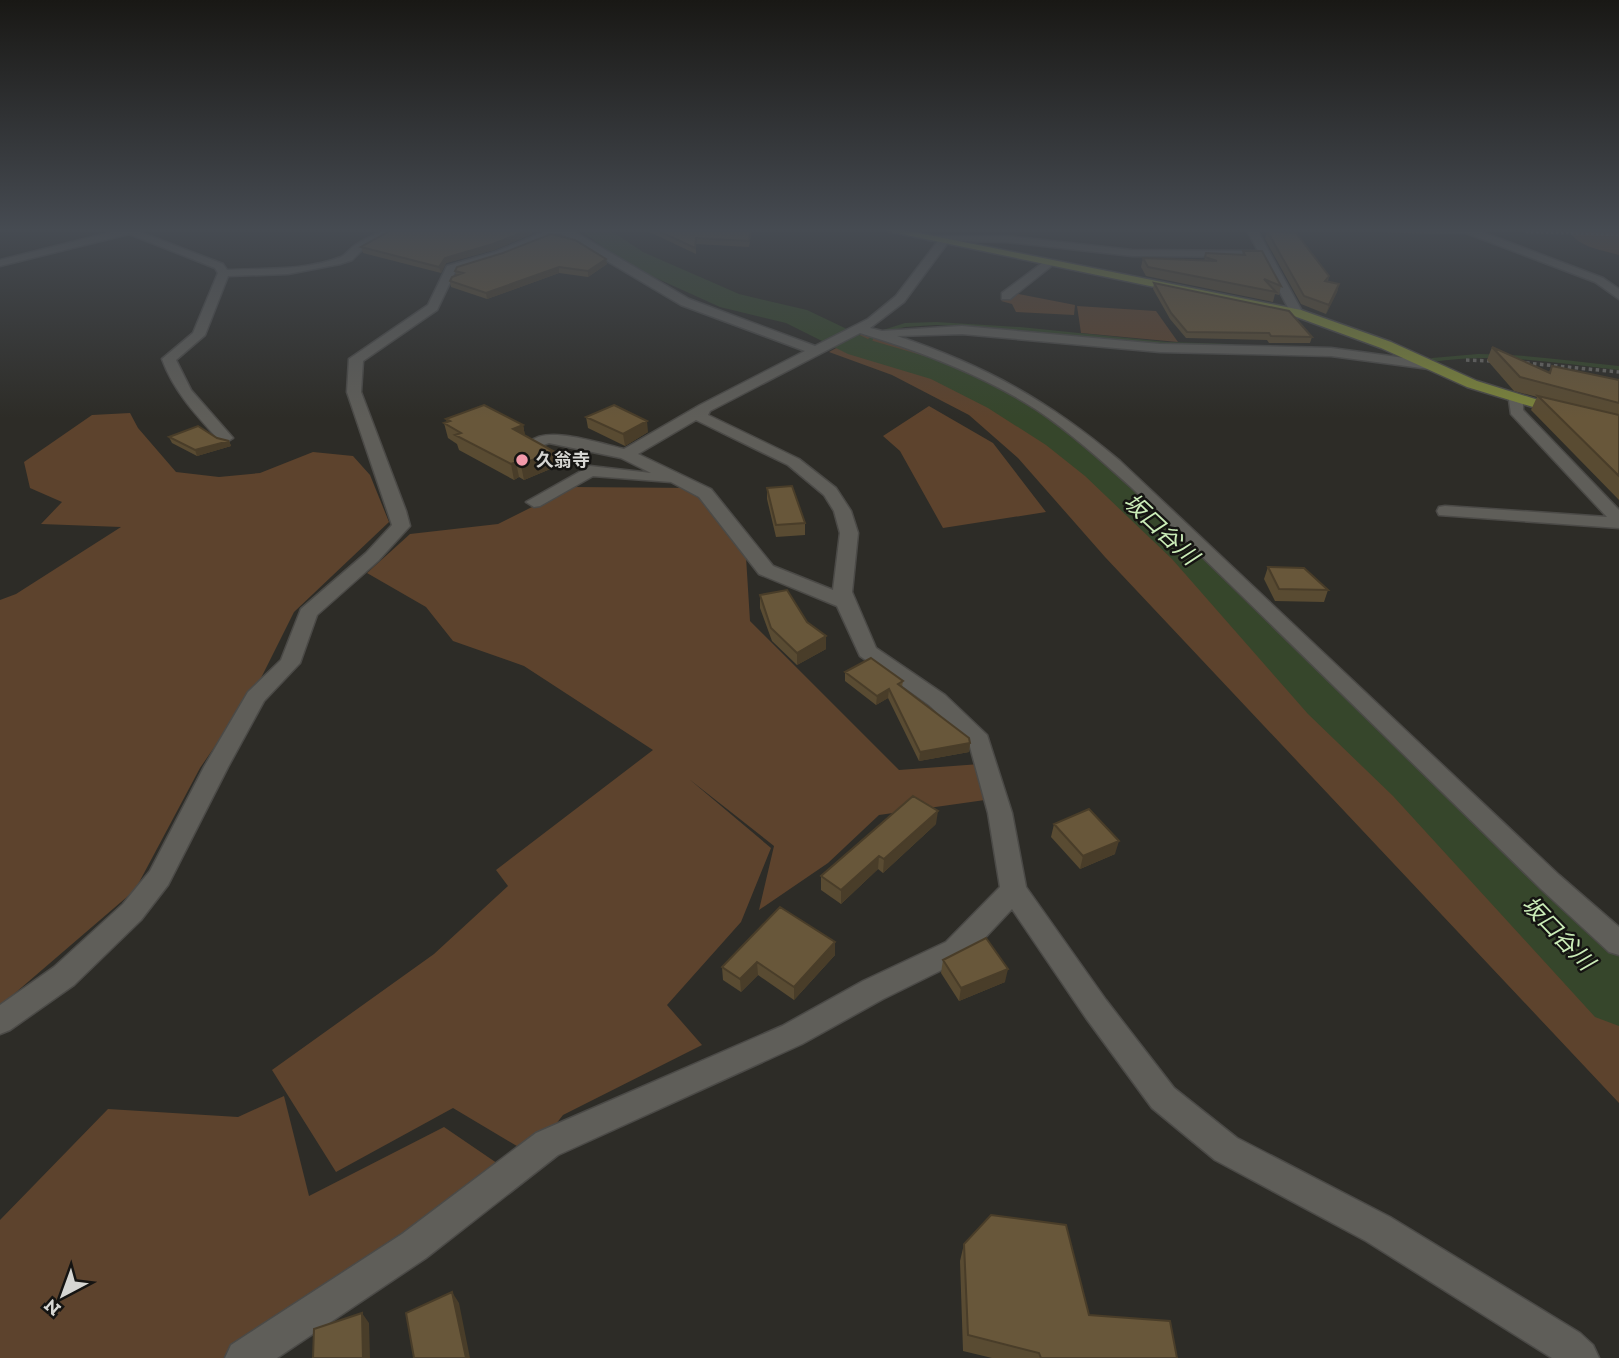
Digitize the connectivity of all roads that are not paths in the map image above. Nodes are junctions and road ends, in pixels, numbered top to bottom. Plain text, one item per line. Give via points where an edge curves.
1 (217, 291) edge
2 (440, 291) edge
3 (667, 291) edge
4 (906, 291) edge
5 (1012, 291) edge
6 (1190, 291) edge
7 (1285, 291) edge
8 (1006, 296) dead end
9 (1297, 313) junction
10 (857, 330) junction
11 (882, 335) junction
12 (818, 350) junction
13 (1429, 365) junction
14 (1516, 400) junction
15 (705, 408) junction
16 (1576, 415) edge
17 (225, 438) edge
18 (538, 442) edge
19 (626, 454) junction
20 (681, 481) junction
21 (534, 502) dead end
22 (1445, 511) dead end
23 (1619, 521) edge
24 (845, 602) junction
25 (1014, 890) junction
26 (1619, 944) edge
27 (0, 1021) edge
28 (261, 1352) edge
29 (1580, 1358) edge

1 - 17 street via 199,335 169,359 173,374
2 - 27 street via 433,307 356,359 354,392 401,526 308,613 290,663 256,697 159,878 139,904 64,976
3 - 12 street
4 - 10 street via 883,314
5 - 8 street
6 - 9 main road
7 - 9 street
9 - 13 main road
10 - 11 street
10 - 12 street
11 - 13 street via 962,330 1160,348 1331,352
11 - 26 street via 960,363 1041,407 1080,435
12 - 15 street
13 - 14 main road
14 - 16 main road
14 - 23 street via 1516,411
15 - 19 street
15 - 24 street via 700,416 707,422 794,463 831,495 849,532 840,587
18 - 19 street via 548,438
19 - 20 street
20 - 21 street via 590,471
20 - 24 street via 705,493 766,570
22 - 23 street
24 - 25 street via 867,652 937,700 979,740 1000,813
25 - 28 street via 956,950 873,989 792,1035 547,1144 414,1246
25 - 29 street via 1163,1098 1226,1149 1378,1229

